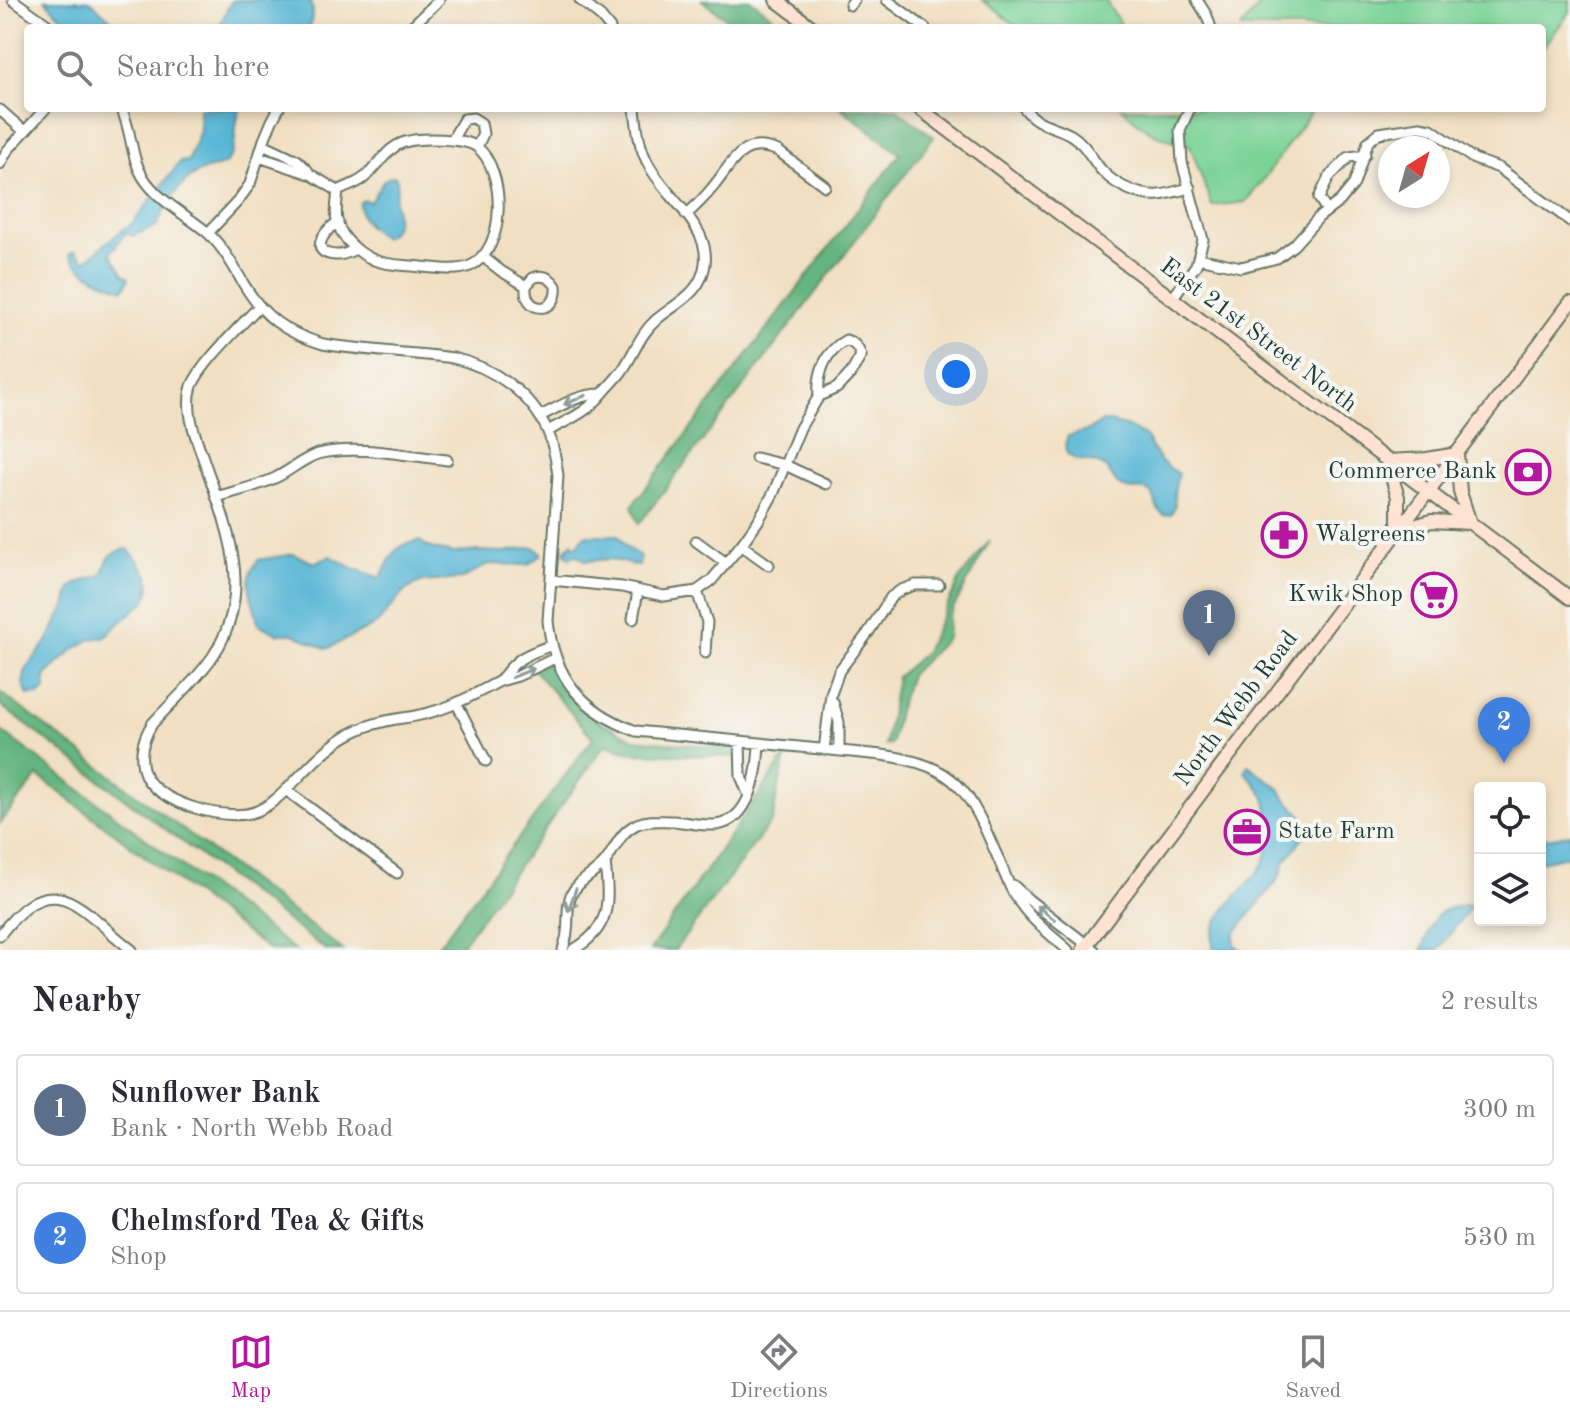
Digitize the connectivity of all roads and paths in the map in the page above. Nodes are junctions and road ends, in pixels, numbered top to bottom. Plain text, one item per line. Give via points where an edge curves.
1 (13, 0) edge
2 (439, 0) edge
3 (580, 0) edge
4 (776, 0) edge
5 (887, 0) edge
6 (1197, 0) edge
7 (46, 24) edge
8 (414, 24) edge
9 (607, 24) edge
10 (808, 24) edge
11 (920, 24) edge
12 (1210, 24) edge
13 (0, 110) edge
14 (42, 112) edge
15 (123, 112) edge
16 (277, 112) edge
17 (635, 112) edge
18 (924, 112) edge
19 (1028, 112) edge
20 (1188, 112) edge
21 (24, 131) junction
22 (452, 140) junction
23 (263, 144) junction
24 (477, 147) junction
25 (1365, 155) junction
26 (259, 157) junction
27 (0, 164) edge
28 (310, 174) junction
29 (825, 186) dead end
30 (1190, 188) junction
31 (338, 191) junction
32 (1327, 211) junction
33 (686, 215) junction
34 (1570, 221) edge
35 (338, 222) junction
36 (208, 233) junction
37 (356, 249) junction
38 (482, 256) junction
39 (1198, 258) junction
40 (526, 286) dead end
41 (1172, 299) junction
42 (1570, 303) edge
43 (259, 306) junction
44 (602, 394) junction
45 (819, 396) junction
46 (540, 416) junction
47 (548, 431) junction
48 (1457, 454) junction
49 (756, 458) dead end
50 (447, 460) dead end
51 (1387, 461) junction
52 (785, 465) junction
53 (826, 484) dead end
54 (1428, 491) junction
55 (216, 497) junction
56 (1470, 523) junction
57 (1398, 531) junction
58 (696, 541) dead end
59 (741, 545) junction
60 (726, 563) junction
61 (769, 565) dead end
62 (551, 580) junction
63 (939, 585) dead end
64 (638, 591) junction
65 (697, 591) junction
66 (1570, 598) edge
67 (633, 619) dead end
68 (552, 645) junction
69 (705, 653) dead end
70 (555, 658) junction
71 (500, 681) junction
72 (831, 694) junction
73 (457, 704) junction
74 (740, 742) junction
75 (759, 744) junction
76 (824, 750) junction
77 (839, 751) junction
78 (486, 761) dead end
79 (286, 790) junction
80 (749, 796) junction
81 (605, 862) junction
82 (397, 873) dead end
83 (1007, 880) junction
84 (0, 935) edge
85 (1088, 948) edge
86 (132, 950) edge
87 (563, 950) edge
88 (573, 950) edge
89 (1068, 950) edge

1 - 7 street
2 - 8 street
3 - 9 street
4 - 10 main road
5 - 11 street
6 - 12 street
13 - 21 street
14 - 21 street
15 - 36 street via 135,160 150,187
16 - 23 street
17 - 33 street via 645,158
18 - 41 main road, East 21st Street North
19 - 30 street via 1039,123 1070,134 1103,172 1135,191 1157,195
20 - 30 street via 1180,130
21 - 27 street
22 - 24 street
22 - 24 street via 464,119 473,118 481,123 483,134
22 - 31 street via 406,141 362,180
23 - 26 street
23 - 28 street via 297,160
24 - 38 street via 490,163 498,193 495,234
25 - 32 street via 1354,184
25 - 32 street via 1349,157 1329,177 1319,198
25 - 34 street via 1368,142 1379,133 1431,129 1474,159 1499,168
26 - 28 street
26 - 36 street via 250,184
28 - 31 street
29 - 33 street via 778,151 752,147 733,159
30 - 39 street via 1203,240
31 - 35 street
32 - 39 street via 1277,258 1241,267
33 - 44 street via 702,236 702,276 696,288 641,337
35 - 37 street
35 - 37 street via 321,238 324,250 332,256
36 - 43 street
37 - 38 street via 377,261 434,268 459,269
38 - 40 street
39 - 41 street
41 - 51 main road, East 21st Street North
42 - 48 main road, North Webb Road
43 - 46 street via 287,330 323,344 472,364 512,385
43 - 55 street via 192,387 192,422
44 -> 46 street via 574,398
44 - 47 street via 580,414
45 - 45 street via 837,388 851,373 861,356 852,342 839,344 821,367
45 - 52 street
46 - 47 street
47 - 62 street via 558,475
48 - 51 main road
48 - 54 main road, North Webb Road
48 - 56 main road via 1460,492
49 - 52 street
50 - 55 street via 339,450
51 - 54 main road, East 21st Street North
51 - 57 main road via 1398,497
52 - 53 street
52 - 59 street
54 - 56 main road, East 21st Street North
54 - 57 main road, North Webb Road
55 - 79 street via 236,573 233,614 213,656 144,736 146,776 168,798 227,814 256,812
56 - 57 main road via 1429,521
56 - 66 main road, East 21st Street North
57 - 85 main road, North Webb Road
58 - 60 street
59 - 60 street
59 - 61 street
60 - 65 street
62 - 64 street
62 - 68 street
63 - 72 street via 915,585 891,597 839,671
64 - 65 street via 664,596
64 - 67 street
65 - 69 street via 707,622
68 - 70 street
68 - 71 street via 522,656
71 -> 70 street
70 - 74 street via 576,692 614,723 636,731
71 - 73 street
72 - 76 street
72 - 77 street via 839,722
73 - 78 street
73 - 79 street via 368,725 345,736
74 - 75 street
74 - 80 street via 741,776
75 - 76 street
75 - 80 street
76 - 77 street
77 - 83 street via 909,759 945,775 977,811
79 - 82 street
80 - 81 street via 732,818 718,825 639,823 616,842
81 -> 87 street via 570,896
81 - 88 street via 609,901 602,921 586,943
85 -> 83 street
83 - 89 street via 1025,910
84 - 86 street via 28,904 46,897 65,898

